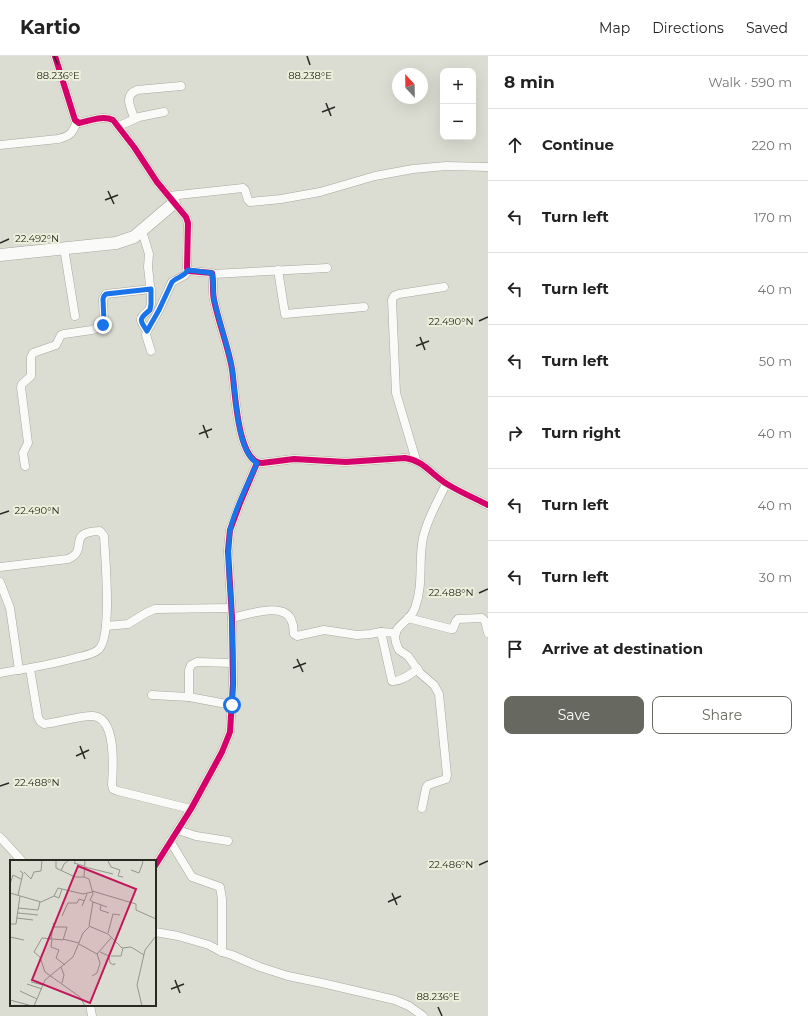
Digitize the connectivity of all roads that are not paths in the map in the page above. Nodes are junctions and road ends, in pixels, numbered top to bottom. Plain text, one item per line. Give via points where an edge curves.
1 (56, 56) edge
2 (181, 86) dead end
3 (164, 112) dead end
4 (134, 118) junction
5 (77, 122) junction
6 (119, 126) junction
7 (0, 145) edge
8 (488, 167) edge
9 (171, 199) junction
10 (142, 231) junction
11 (64, 248) junction
12 (0, 255) edge
13 (327, 268) dead end
14 (188, 270) junction
15 (278, 270) junction
16 (213, 274) junction
17 (444, 287) dead end
18 (151, 289) junction
19 (364, 307) dead end
20 (75, 316) dead end
21 (147, 331) junction
22 (151, 351) dead end
23 (416, 460) junction
24 (257, 463) junction
25 (25, 466) dead end
26 (446, 484) junction
27 (488, 505) edge
28 (0, 567) edge
29 (0, 582) edge
30 (231, 608) junction
31 (232, 618) junction
32 (408, 618) junction
33 (106, 626) junction
34 (381, 632) junction
35 (396, 633) junction
36 (488, 633) edge
37 (233, 663) junction
38 (30, 668) junction
39 (418, 669) junction
40 (19, 670) junction
41 (0, 673) edge
42 (152, 696) dead end
43 (189, 697) junction
44 (232, 705) junction
45 (422, 808) dead end
46 (191, 809) junction
47 (178, 830) junction
48 (0, 837) edge
49 (170, 841) junction
50 (228, 841) dead end
51 (21, 860) edge
52 (156, 864) edge
53 (156, 932) edge
54 (222, 952) junction
55 (90, 1006) edge
56 (92, 1016) edge
57 (423, 1016) edge

1 - 5 street
2 - 4 street via 137,90 129,94
3 - 4 street
4 - 6 street
5 - 6 street via 108,118
5 - 7 street via 72,132 65,137
6 - 9 street
8 - 9 street via 446,166 413,169 281,199 250,202 243,188
9 - 10 street
9 - 14 street via 188,223
10 - 11 street via 134,237 116,243
10 - 18 street via 149,254
11 - 12 street
11 - 20 street
13 - 15 street
14 - 16 street
14 - 21 street via 185,275 172,282
15 - 16 street
15 - 19 street via 286,314
16 - 24 street via 214,298 232,368 239,429 248,454
17 - 23 street via 399,294 392,300 396,393
18 - 21 street via 150,310 141,318
18 - 25 street via 106,294 103,299 103,325 92,330 61,335 56,345 33,353 31,376 21,387 28,443 23,453
21 - 22 street
23 - 24 street via 405,458 331,462 294,458
23 - 26 street
24 - 30 street via 230,530 228,552
26 - 27 street
26 - 32 street via 423,537 421,586 415,609
28 - 33 street via 68,559 78,553 79,539 82,535 100,531 104,536
29 - 40 street via 10,608
30 - 31 street
30 - 33 street via 155,609 128,624
31 - 34 street via 276,609 289,616 293,622 295,636 324,630 357,635
31 - 37 street
32 - 35 street via 399,625
32 - 36 street via 452,629 458,619 482,618
33 - 38 street via 99,650
34 - 35 street
34 - 39 street via 392,681 406,677
35 - 39 street via 399,650 408,656
37 - 43 street via 197,662 191,665
37 - 44 street
38 - 40 street
38 - 46 street via 38,717 44,724 93,716 104,721 109,730 112,747 113,789
39 - 45 street via 439,694 447,775 446,780 428,784
40 - 41 street
42 - 43 street
43 - 44 street
44 - 46 street via 230,732
46 - 47 street
47 - 49 street
47 - 50 street
48 - 51 street
49 - 52 street
49 - 54 street via 192,877 220,887
53 - 54 street via 209,945
54 - 57 street via 288,976 395,1000
55 - 56 street

